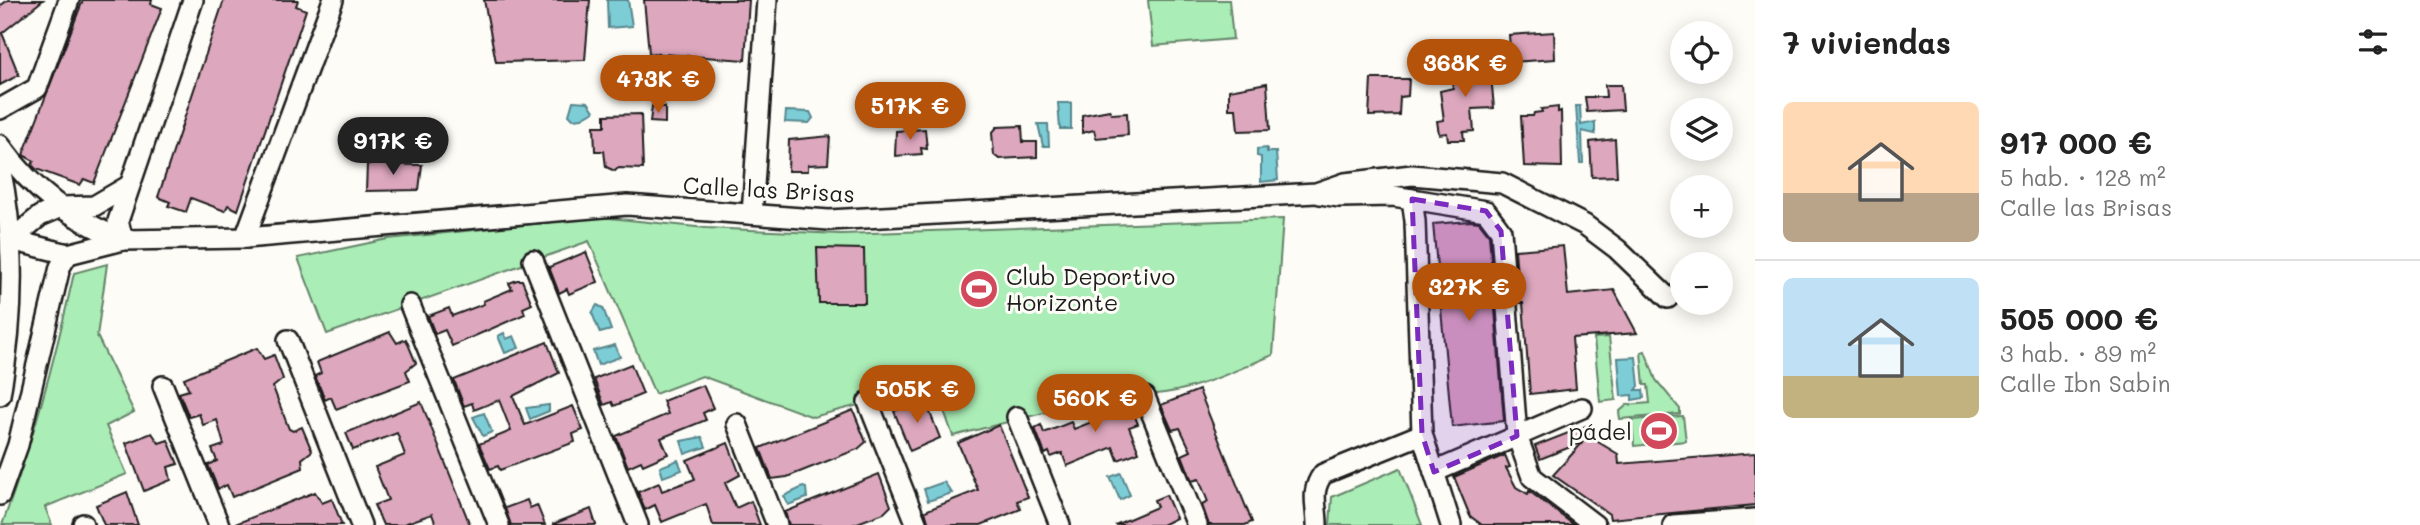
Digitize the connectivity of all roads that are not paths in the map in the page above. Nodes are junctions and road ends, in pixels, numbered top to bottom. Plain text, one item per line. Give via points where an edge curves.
1 (69, 0) edge
2 (193, 0) edge
3 (333, 0) edge
4 (767, 0) edge
5 (0, 109) edge
6 (0, 145) edge
7 (0, 167) edge
8 (130, 185) junction
9 (1316, 193) junction
10 (1412, 199) junction
11 (61, 207) junction
12 (752, 214) junction
13 (245, 238) junction
14 (11, 240) junction
15 (123, 240) junction
16 (68, 254) junction
17 (533, 260) dead end
18 (1668, 298) dead end
19 (410, 305) dead end
20 (288, 340) dead end
21 (163, 386) dead end
22 (0, 394) edge
23 (1145, 397) dead end
24 (868, 401) dead end
25 (1581, 408) dead end
26 (1017, 418) dead end
27 (737, 424) dead end
28 (1422, 434) junction
29 (1517, 436) junction
30 (1434, 472) junction
31 (0, 495) edge
32 (1755, 519) edge
33 (219, 525) edge
34 (361, 525) edge
35 (499, 525) edge
36 (638, 525) edge
37 (777, 525) edge
38 (917, 525) edge
39 (1060, 525) edge
40 (1197, 525) edge
41 (1317, 525) edge
42 (1451, 525) edge
43 (1595, 525) edge
44 (1673, 525) edge

1 - 5 street via 37,88
2 - 8 street
3 - 13 street
4 - 12 street
6 - 11 street via 25,179
7 - 14 street
8 - 11 street via 94,206
8 - 15 street via 118,221
9 - 10 street
9 - 12 street, Calle las Brisas via 830,220
9 - 18 street, Calle las Brisas via 1345,183 1412,175 1502,183 1585,225
10 - 28 street
10 - 29 street via 1486,211 1501,231
11 - 14 street via 40,216
11 - 15 street
12 - 13 street, Calle las Brisas via 627,205
13 - 15 street, Calle las Brisas
14 - 16 street
14 - 22 street via 10,320
15 - 16 street
16 - 31 street via 60,267 18,445
17 - 36 street
19 - 35 street
20 - 34 street
21 - 33 street
23 - 40 street
24 - 38 street
25 - 29 street
26 - 39 street
27 - 37 street
28 - 30 street
28 - 41 street via 1323,474 1314,497
29 - 30 street
29 - 43 street via 1532,477
30 - 42 street
32 - 44 street

